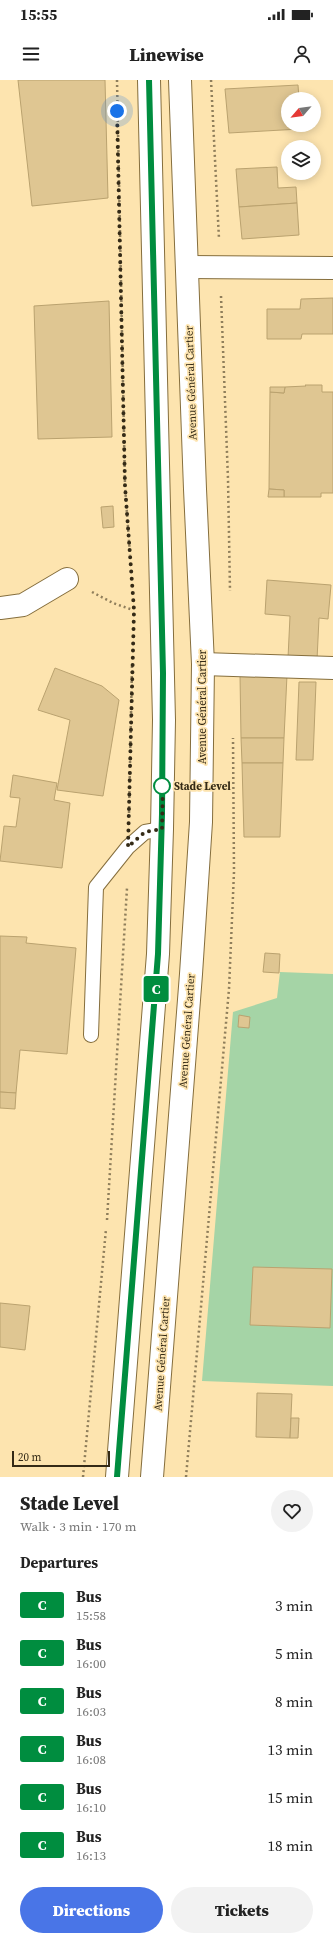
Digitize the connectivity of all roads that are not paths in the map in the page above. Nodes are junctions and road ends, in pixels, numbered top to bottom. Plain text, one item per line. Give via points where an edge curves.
1 (149, 80) edge
2 (180, 80) edge
3 (188, 267) junction
4 (333, 268) edge
5 (67, 579) road end
6 (0, 608) edge
7 (203, 664) junction
8 (333, 668) edge
9 (162, 829) junction
10 (91, 1034) dead end
11 (117, 1477) edge
12 (152, 1477) edge

1 - 9 main road via 163,673
2 - 3 main road, Avenue Général Cartier
3 - 4 main road
3 - 7 main road, Avenue Général Cartier
5 - 6 main road via 23,605
7 - 8 main road
7 - 12 main road, Avenue Général Cartier via 200,845
9 - 10 lane via 145,832 128,847 96,887
9 - 11 main road via 158,954

